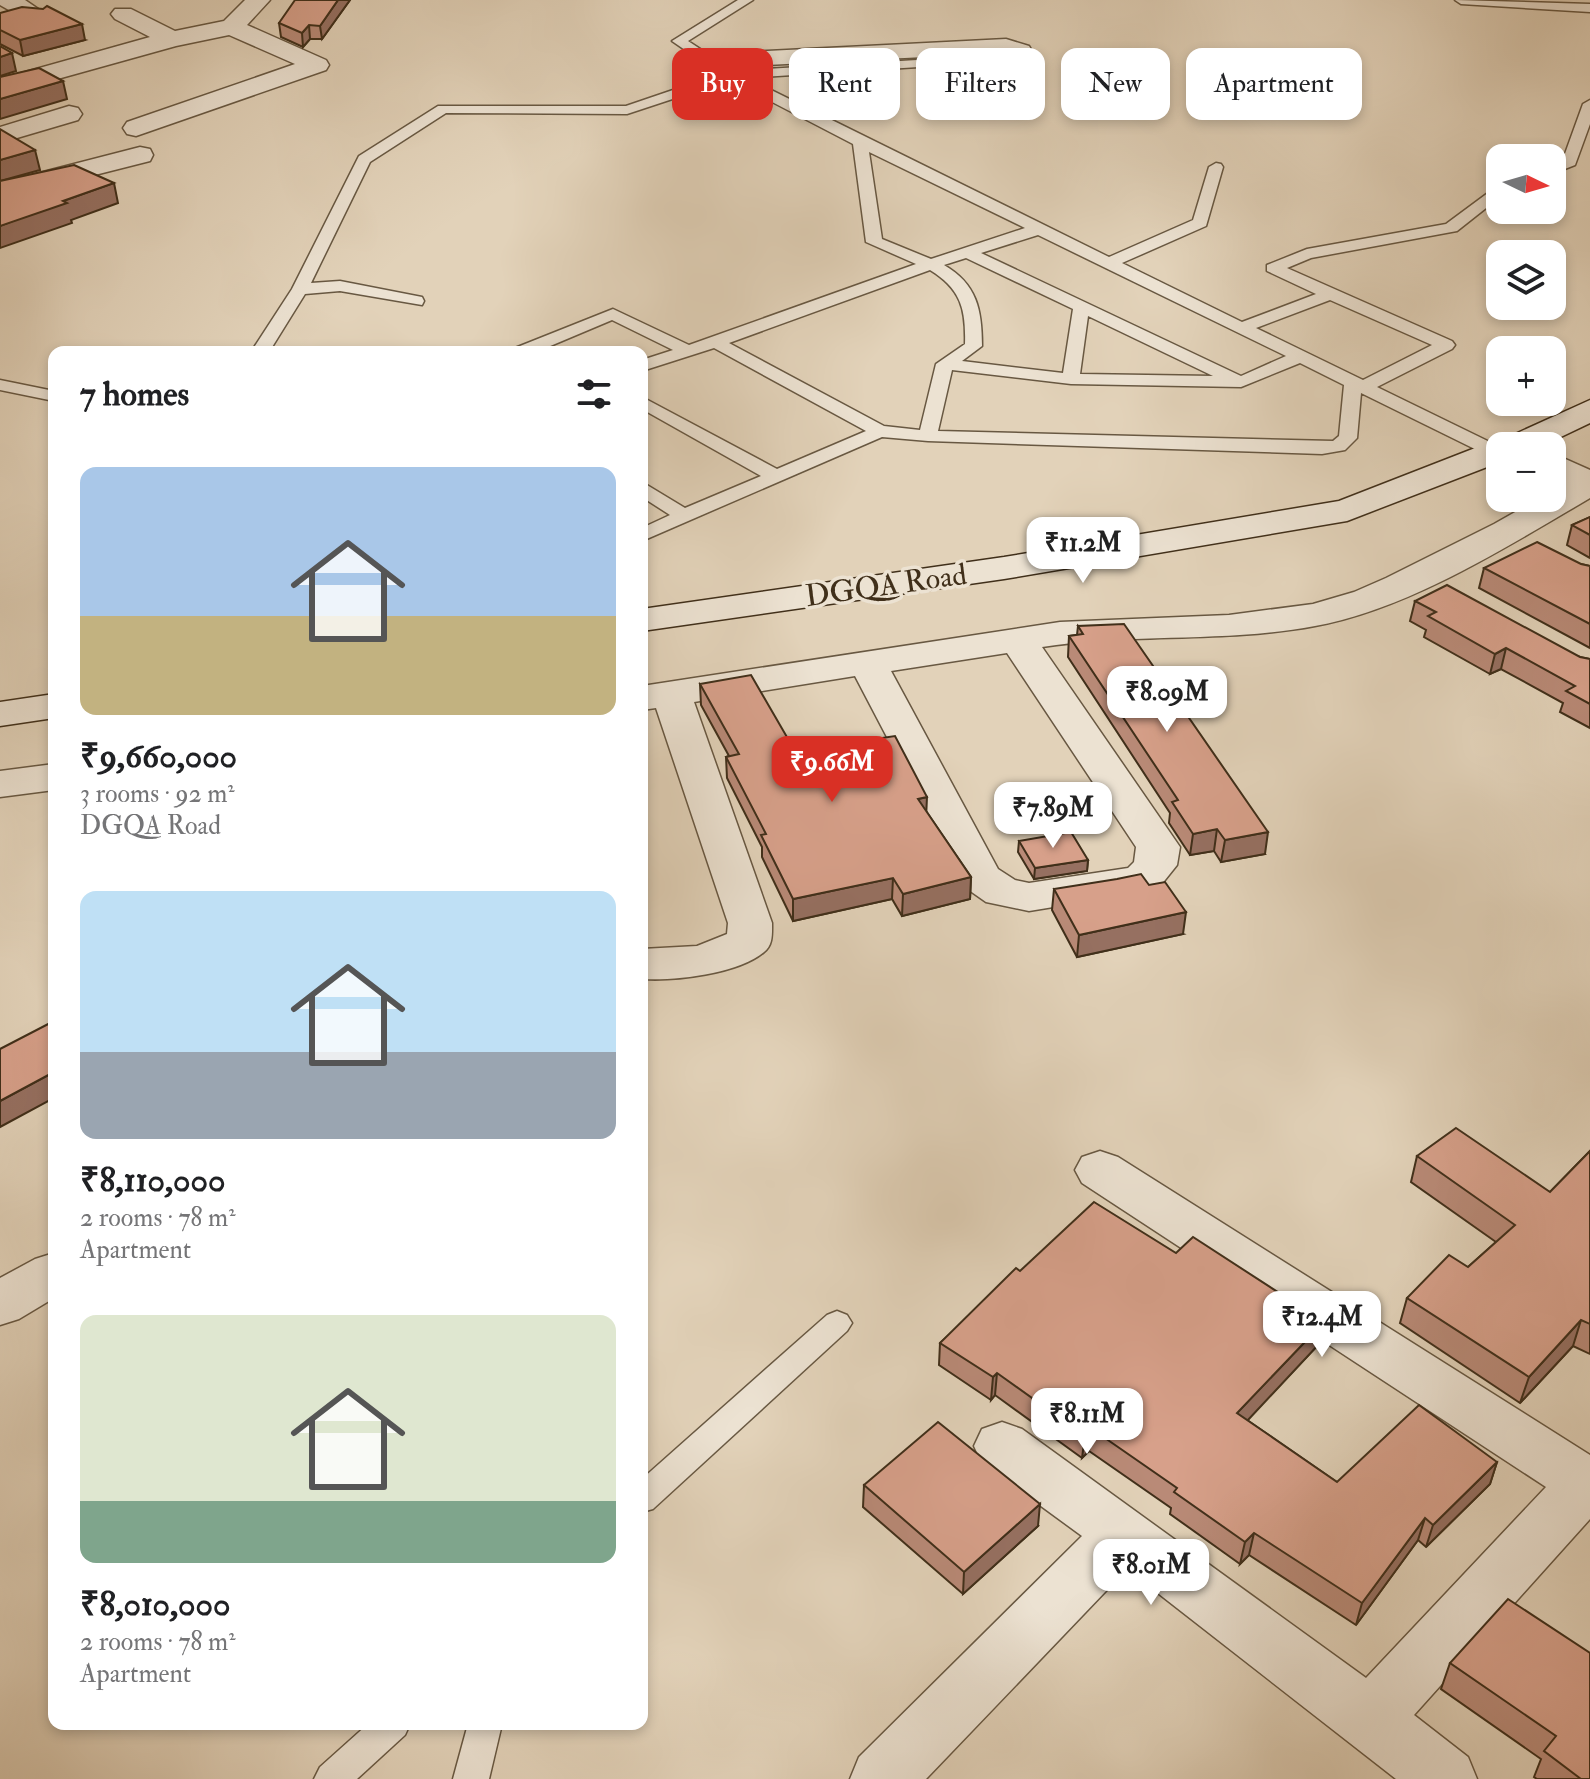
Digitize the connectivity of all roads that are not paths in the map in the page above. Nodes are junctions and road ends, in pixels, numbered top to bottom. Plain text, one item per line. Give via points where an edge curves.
1 (8, 0) edge
2 (258, 0) edge
3 (747, 0) edge
4 (1461, 0) edge
5 (1590, 8) edge
6 (123, 14) dead end
7 (38, 17) edge
8 (232, 27) junction
9 (172, 39) junction
10 (688, 48) edge
11 (966, 48) edge
12 (1012, 48) edge
13 (916, 50) edge
14 (773, 58) edge
15 (916, 63) edge
16 (773, 72) edge
17 (0, 87) edge
18 (672, 95) edge
19 (773, 97) edge
20 (1590, 104) edge
21 (69, 114) dead end
22 (0, 135) edge
23 (860, 142) junction
24 (1566, 166) edge
25 (1216, 167) dead end
26 (0, 191) edge
27 (1486, 200) edge
28 (1036, 230) junction
29 (966, 252) junction
30 (931, 264) junction
31 (1107, 264) junction
32 (300, 289) junction
33 (1330, 294) junction
34 (416, 301) dead end
35 (1081, 308) junction
36 (1242, 328) junction
37 (715, 342) junction
38 (264, 346) edge
39 (536, 346) edge
40 (686, 350) junction
41 (1300, 357) junction
42 (648, 364) edge
43 (945, 364) junction
44 (1071, 379) junction
45 (1241, 382) junction
46 (1358, 384) junction
47 (0, 385) edge
48 (48, 395) edge
49 (648, 405) edge
50 (1590, 410) edge
51 (880, 431) junction
52 (1544, 432) edge
53 (928, 436) junction
54 (1486, 438) edge
55 (1486, 457) edge
56 (1566, 475) edge
57 (776, 476) junction
58 (648, 492) edge
59 (1585, 492) edge
60 (684, 516) junction
61 (648, 532) edge
62 (1507, 532) junction
63 (1549, 553) edge
64 (1421, 575) junction
65 (1460, 596) edge
66 (648, 619) edge
67 (1018, 640) junction
68 (867, 662) junction
69 (657, 696) edge
70 (48, 707) edge
71 (0, 714) edge
72 (48, 778) edge
73 (0, 784) edge
74 (648, 965) edge
75 (1100, 1170) dead end
76 (48, 1276) edge
77 (0, 1304) edge
78 (837, 1323) dead end
79 (1002, 1446) dead end
80 (1589, 1482) edge
81 (648, 1494) edge
82 (1124, 1533) junction
83 (1370, 1718) junction
84 (386, 1730) edge
85 (483, 1730) edge
86 (332, 1779) edge
87 (471, 1779) edge
88 (882, 1779) edge
89 (1445, 1779) edge

1 - 7 street
2 - 8 street
3 - 10 lane via 679,41
4 - 5 lane
6 - 9 street
8 - 9 street
8 - 26 street via 317,65 138,141
9 - 17 street
11 - 12 street
13 - 14 street
15 - 16 lane
18 - 32 lane via 627,110 443,109 364,159
19 - 23 lane
20 - 24 lane
21 - 22 street
23 - 28 lane
23 - 30 lane via 874,242
25 - 31 lane via 1200,223
27 - 33 lane via 1451,228 1307,254 1273,268
28 - 29 lane
28 - 31 lane
29 - 30 lane
29 - 35 lane
30 - 37 lane
30 - 43 lane via 956,278 971,300 974,321 973,346
31 - 36 lane
32 - 34 lane via 340,286
32 - 38 lane
33 - 36 lane
33 - 46 lane via 1446,345
35 - 44 lane
35 - 45 lane
36 - 41 lane
37 - 40 lane
37 - 51 lane
39 - 40 lane via 613,314
40 - 42 lane
41 - 45 lane
41 - 46 lane
43 - 44 lane
43 - 53 lane
44 - 45 lane
46 - 53 lane via 1348,438 1322,448
46 - 54 lane
47 - 48 lane
49 - 57 lane
50 - 52 street, DGQA Road
51 - 53 lane
51 - 57 lane
55 - 66 street, DGQA Road via 1347,510 1004,568
56 - 59 street
57 - 60 lane
58 - 60 lane
59 - 62 street
60 - 61 lane
62 - 63 street
62 - 64 street
64 - 65 street
64 - 67 street via 1338,610 1272,622 1096,629
67 - 68 street
67 - 68 street via 1158,847 1155,865 1142,880 1029,897 1002,892 981,878
68 - 69 street
69 - 74 street via 750,923 749,941 726,955
70 - 71 street
72 - 73 street
75 - 80 street
76 - 77 street
78 - 81 lane
79 - 82 street
80 - 83 street
82 - 83 street
82 - 88 street
83 - 89 street
84 - 86 lane
85 - 87 lane

